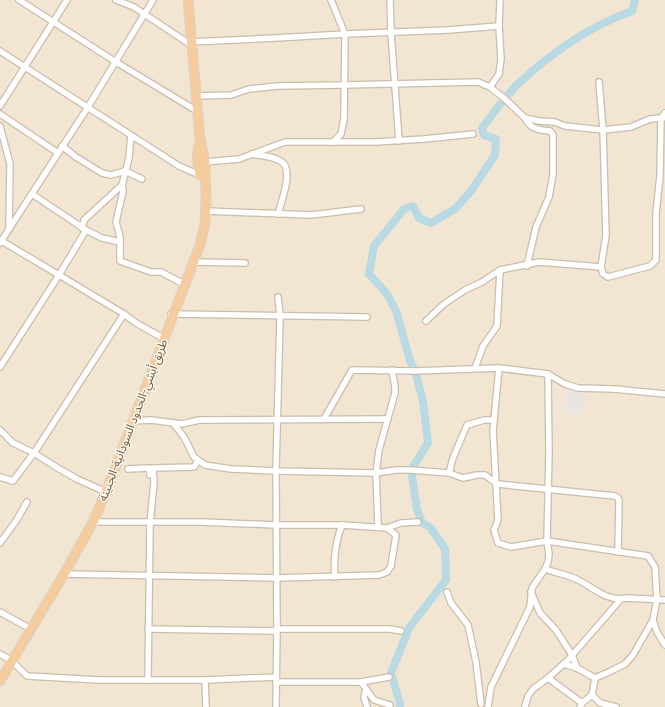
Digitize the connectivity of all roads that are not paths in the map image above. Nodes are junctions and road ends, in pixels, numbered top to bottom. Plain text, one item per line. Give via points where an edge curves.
1 (19, 0) edge
2 (67, 0) edge
3 (116, 0) edge
4 (153, 0) edge
5 (188, 0) edge
6 (331, 0) edge
7 (390, 0) edge
8 (500, 0) edge
9 (145, 14) junction
10 (54, 22) junction
11 (499, 26) junction
12 (391, 33) junction
13 (345, 34) junction
14 (191, 43) junction
15 (0, 51) edge
16 (116, 62) junction
17 (25, 66) junction
18 (599, 82) dead end
19 (396, 84) junction
20 (344, 85) junction
21 (490, 88) junction
22 (196, 96) junction
23 (0, 106) edge
24 (88, 107) junction
25 (198, 111) junction
26 (665, 113) edge
27 (0, 114) edge
28 (525, 118) junction
29 (663, 118) edge
30 (0, 126) edge
31 (603, 130) junction
32 (473, 134) dead end
33 (131, 135) junction
34 (200, 139) junction
35 (399, 141) junction
36 (332, 142) junction
37 (62, 146) junction
38 (58, 154) junction
39 (252, 154) junction
40 (205, 162) junction
41 (125, 171) junction
42 (203, 176) junction
43 (142, 179) dead end
44 (122, 185) junction
45 (32, 194) junction
46 (361, 209) dead end
47 (204, 211) junction
48 (278, 214) junction
49 (84, 229) junction
50 (8, 230) junction
51 (0, 241) edge
52 (120, 242) junction
53 (194, 262) junction
54 (245, 263) dead end
55 (527, 266) junction
56 (601, 267) junction
57 (500, 270) junction
58 (59, 275) junction
59 (180, 282) junction
60 (278, 297) dead end
61 (124, 314) junction
62 (171, 314) junction
63 (280, 316) junction
64 (367, 317) dead end
65 (426, 321) dead end
66 (161, 337) junction
67 (0, 367) edge
68 (475, 368) junction
69 (499, 368) junction
70 (392, 370) junction
71 (548, 374) junction
72 (665, 394) edge
73 (278, 419) junction
74 (324, 419) junction
75 (388, 419) junction
76 (493, 420) junction
77 (132, 421) junction
78 (173, 423) junction
79 (0, 430) edge
80 (34, 453) junction
81 (118, 455) junction
82 (198, 461) junction
83 (128, 469) dead end
84 (276, 471) junction
85 (376, 473) junction
86 (449, 473) junction
87 (0, 477) edge
88 (497, 484) junction
89 (548, 490) junction
90 (104, 491) junction
91 (152, 501) junction
92 (27, 502) dead end
93 (93, 522) junction
94 (418, 522) dead end
95 (150, 523) junction
96 (378, 524) dead end
97 (276, 525) junction
98 (342, 525) junction
99 (387, 528) junction
100 (81, 540) junction
101 (547, 541) junction
102 (0, 544) edge
103 (618, 552) junction
104 (545, 569) junction
105 (64, 574) junction
106 (149, 576) junction
107 (335, 577) junction
108 (276, 578) junction
109 (531, 591) junction
110 (447, 592) dead end
111 (621, 599) junction
112 (657, 599) junction
113 (665, 600) edge
114 (0, 612) edge
115 (653, 620) junction
116 (27, 627) junction
117 (148, 629) junction
118 (277, 630) junction
119 (401, 631) dead end
120 (665, 645) edge
121 (572, 655) junction
122 (6, 658) edge
123 (564, 664) junction
124 (578, 668) junction
125 (0, 670) edge
126 (389, 677) dead end
127 (548, 678) junction
128 (595, 678) junction
129 (276, 679) junction
130 (148, 680) junction
131 (205, 680) junction
132 (0, 681) edge
133 (361, 682) junction
134 (491, 687) junction
135 (366, 688) junction
136 (592, 695) junction
137 (390, 705) dead end
138 (581, 705) edge
139 (480, 706) edge
140 (206, 707) edge
141 (276, 707) edge
142 (367, 707) edge
143 (488, 707) edge
144 (525, 707) edge
145 (616, 707) edge

1 - 10 street
2 - 10 street
3 - 9 street
4 - 9 street
5 - 14 highway
6 - 13 street
7 - 12 street
8 - 11 street
9 - 14 street
9 - 16 street
10 - 16 street
10 - 17 street
11 - 12 street
11 - 21 street via 499,74
12 - 13 street
12 - 19 street
13 - 14 street
13 - 20 street
14 - 22 highway
15 - 17 street
16 - 24 street
16 - 25 street
17 - 23 street
17 - 24 street
18 - 31 street
19 - 20 street
19 - 21 street via 478,82
19 - 35 street
20 - 22 street via 278,86 249,89 231,95
20 - 36 street via 344,119 341,134
21 - 28 street
22 - 25 highway
24 - 33 street
24 - 37 street
25 - 34 highway
26 - 29 street
27 - 38 street
28 - 31 street
28 - 55 street via 536,129 550,131 553,135 553,174 549,197 536,228
29 - 31 street via 650,119 631,127
29 - 56 street via 656,213 656,260 650,266 608,277 603,274
30 - 50 street via 10,164
31 - 56 street via 606,235
32 - 35 street
33 - 41 street
33 - 42 street via 179,166
34 - 40 highway, طريق أبشي-الحدود السودانية-الجنينة
34 - 42 highway via 198,158
35 - 36 street
36 - 39 street via 285,142
37 - 38 street
37 - 41 street via 102,173 111,175
38 - 45 street
39 - 40 street via 239,159
39 - 48 street via 276,159 282,162 286,169
40 - 42 highway, طريق أبشي-الحدود السودانية-الجنينة
41 - 43 street
41 - 44 street
42 - 47 highway, طريق أبشي-الحدود السودانية-الجنينة
44 - 49 street via 84,220
44 - 52 street via 116,222
45 - 49 street
45 - 50 street
46 - 48 street via 311,215
47 - 48 street
47 - 53 highway, طريق أبشي-الحدود السودانية-الجنينة via 203,233
47 - 59 highway via 195,244
49 - 52 street via 102,238
49 - 58 street
50 - 51 street
51 - 58 street
52 - 59 street via 120,261 151,272 161,272
53 - 54 street
53 - 62 highway, طريق أبشي-الحدود السودانية-الجنينة
55 - 56 street via 539,262
55 - 57 street
57 - 65 street via 444,304
57 - 68 street via 497,326 483,346
58 - 61 street
58 - 67 street
59 - 62 highway
60 - 63 street
61 - 66 street
61 - 80 street
62 - 63 street
62 - 66 highway
62 - 77 highway, طريق أبشي-الحدود السودانية-الجنينة
63 - 64 street
63 - 73 street
66 - 81 highway
68 - 69 street
68 - 70 street
69 - 71 street
69 - 76 street
70 - 74 street via 352,370
70 - 75 street via 396,387
71 - 72 street via 578,388
71 - 89 street
73 - 74 street
73 - 78 street via 199,420 182,424
73 - 84 street
74 - 75 street
75 - 85 street via 379,450
76 - 86 street via 467,425
76 - 88 street
77 - 78 street
77 - 81 highway, طريق أبشي-الحدود السودانية-الجنينة
78 - 82 street
79 - 80 street via 13,444
80 - 87 street via 13,480
80 - 90 street
81 - 90 highway, طريق أبشي-الحدود السودانية-الجنينة
82 - 84 street via 205,465 231,469
82 - 91 street via 194,467 153,468
83 - 91 street via 149,468
84 - 85 street
84 - 97 street
85 - 86 street via 396,470
85 - 96 street
86 - 88 street via 463,478 485,475
88 - 89 street
88 - 101 street via 498,520 494,530 498,543 511,547
89 - 101 street
89 - 103 street via 618,497
90 - 93 highway, طريق أبشي-الحدود السودانية-الجنينة
90 - 100 highway
91 - 95 street
92 - 102 street
93 - 95 street
93 - 100 highway, طريق أبشي-الحدود السودانية-الجنينة
94 - 99 street via 401,523
95 - 97 street
95 - 106 street
97 - 98 street
97 - 108 street
98 - 99 street
98 - 107 street via 338,536
99 - 107 street via 396,535 391,566 387,572 379,575
100 - 105 highway, طريق أبشي-الحدود السودانية-الجنينة
100 - 116 highway
101 - 103 street
101 - 104 street via 549,554
103 - 112 street via 648,556 655,567
104 - 109 street
104 - 111 street via 578,579 602,595
105 - 106 street
105 - 122 highway, طريق أبشي-الحدود السودانية-الجنينة
106 - 108 street
106 - 117 street
107 - 108 street
108 - 118 street
109 - 121 street via 540,613 556,630
109 - 134 street via 530,607
110 - 139 street via 451,603 468,625 476,662
111 - 112 street
111 - 121 street
112 - 113 street
112 - 115 street
114 - 116 street
115 - 120 street
115 - 128 street via 625,664
116 - 122 highway
117 - 118 street
117 - 130 street
118 - 119 street
118 - 129 street
121 - 123 street
121 - 124 street
122 - 125 highway
122 - 130 street via 27,676
122 - 132 highway, طريق أبشي-الحدود السودانية-الجنينة
123 - 124 street
123 - 127 street
124 - 128 street
126 - 133 street
127 - 138 street
127 - 144 street via 532,689
128 - 136 street
129 - 131 street
129 - 133 street
129 - 141 street
130 - 131 street
131 - 140 street
133 - 135 street
134 - 139 street
134 - 143 street
135 - 137 street via 374,700
135 - 142 street via 364,698
136 - 138 street
136 - 145 street via 600,703

